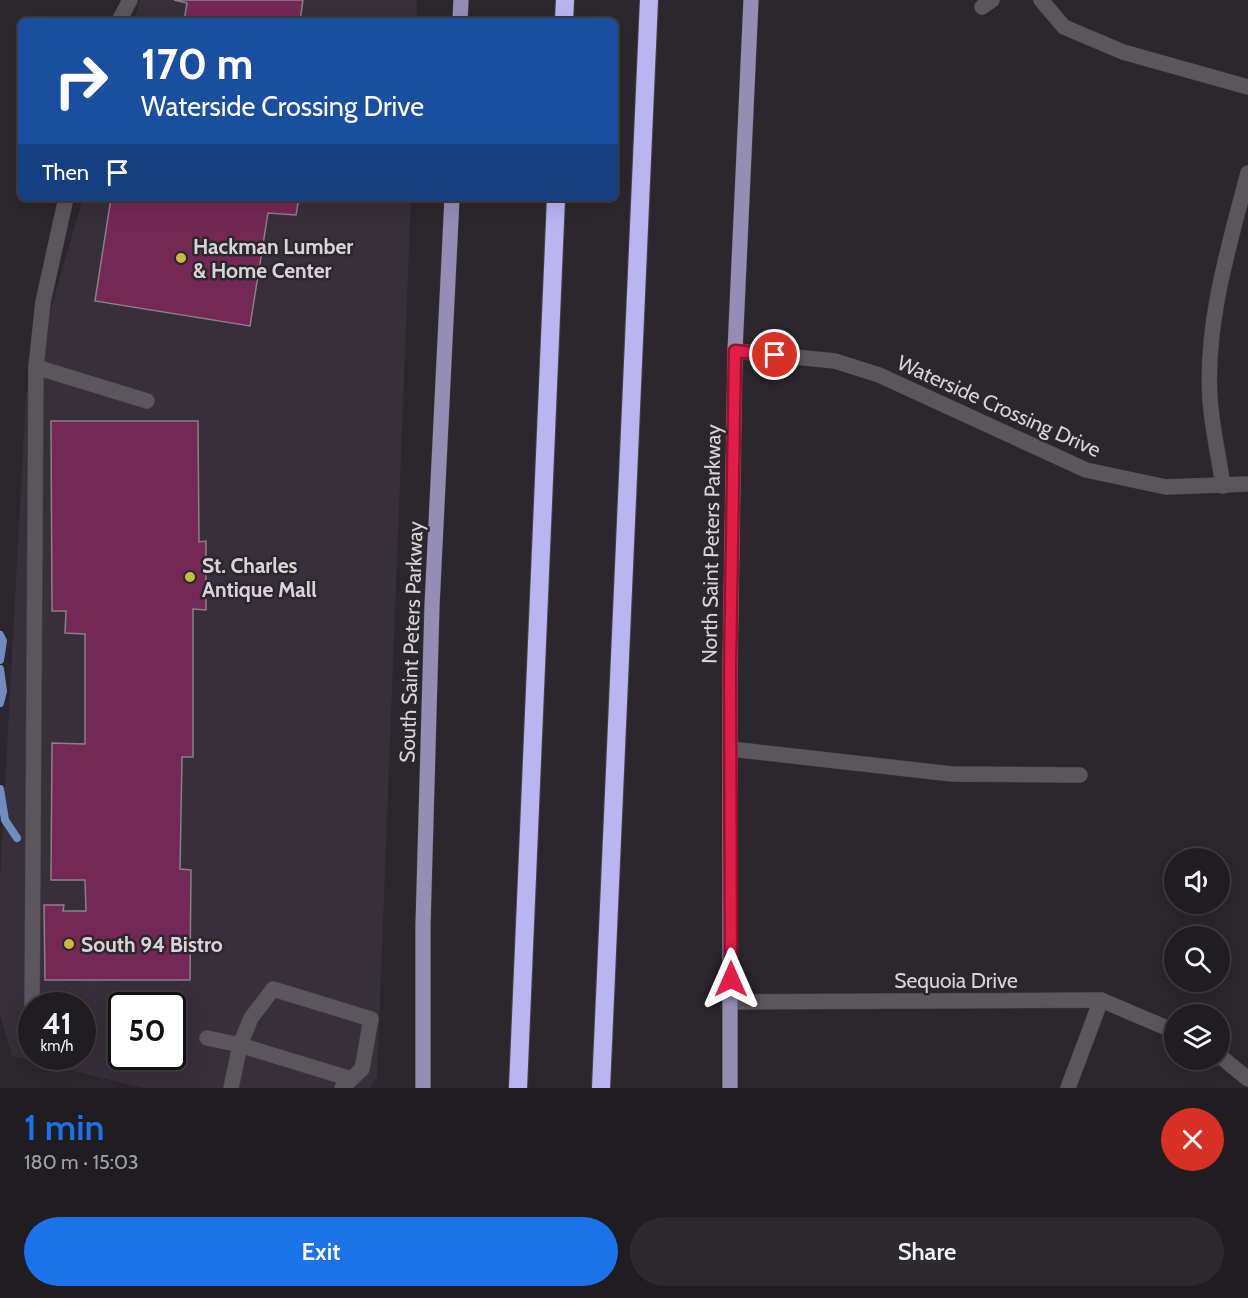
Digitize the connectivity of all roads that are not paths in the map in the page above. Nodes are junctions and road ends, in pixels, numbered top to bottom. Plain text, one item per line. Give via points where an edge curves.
1 (130, 0) edge
2 (460, 0) edge
3 (566, 0) edge
4 (649, 0) edge
5 (751, 0) edge
6 (1041, 0) edge
7 (121, 18) edge
8 (460, 18) edge
9 (564, 18) edge
10 (1248, 87) edge
11 (1248, 173) edge
12 (65, 201) edge
13 (452, 201) edge
14 (556, 201) edge
15 (735, 351) junction
16 (36, 367) junction
17 (147, 401) dead end
18 (1248, 484) edge
19 (1223, 486) junction
20 (731, 749) junction
21 (1080, 775) dead end
22 (32, 992) edge
23 (1101, 1000) junction
24 (731, 1002) junction
25 (1164, 1027) edge
26 (207, 1038) dead end
27 (240, 1045) junction
28 (1230, 1064) edge
29 (1248, 1079) edge
30 (347, 1083) edge
31 (231, 1088) edge
32 (423, 1088) edge
33 (518, 1088) edge
34 (601, 1088) edge
35 (730, 1088) edge
36 (1068, 1088) edge

1 - 7 street
2 - 8 main road
3 - 9 highway
4 - 34 highway
5 - 15 main road, North Saint Peters Parkway
6 - 10 street via 1064,27 1123,52
11 - 19 street via 1222,272 1212,337 1210,399
12 - 16 street via 43,302
13 - 32 main road, South Saint Peters Parkway via 432,606 423,925
14 - 33 highway
15 - 19 street, Waterside Crossing Drive via 835,361 879,375 1086,470 1166,487
15 - 20 main road, North Saint Peters Parkway
16 - 17 street
16 - 22 street
18 - 19 street, Waterside Crossing Drive
20 - 21 street via 952,774
20 - 24 main road, North Saint Peters Parkway
23 - 24 street, Sequoia Drive
23 - 25 street, Sequoia Drive
23 - 36 street
24 - 35 main road, North Saint Peters Parkway
26 - 27 street
27 - 30 street
27 - 30 street via 250,1018 273,989 371,1019 362,1070
27 - 31 street
28 - 29 street

